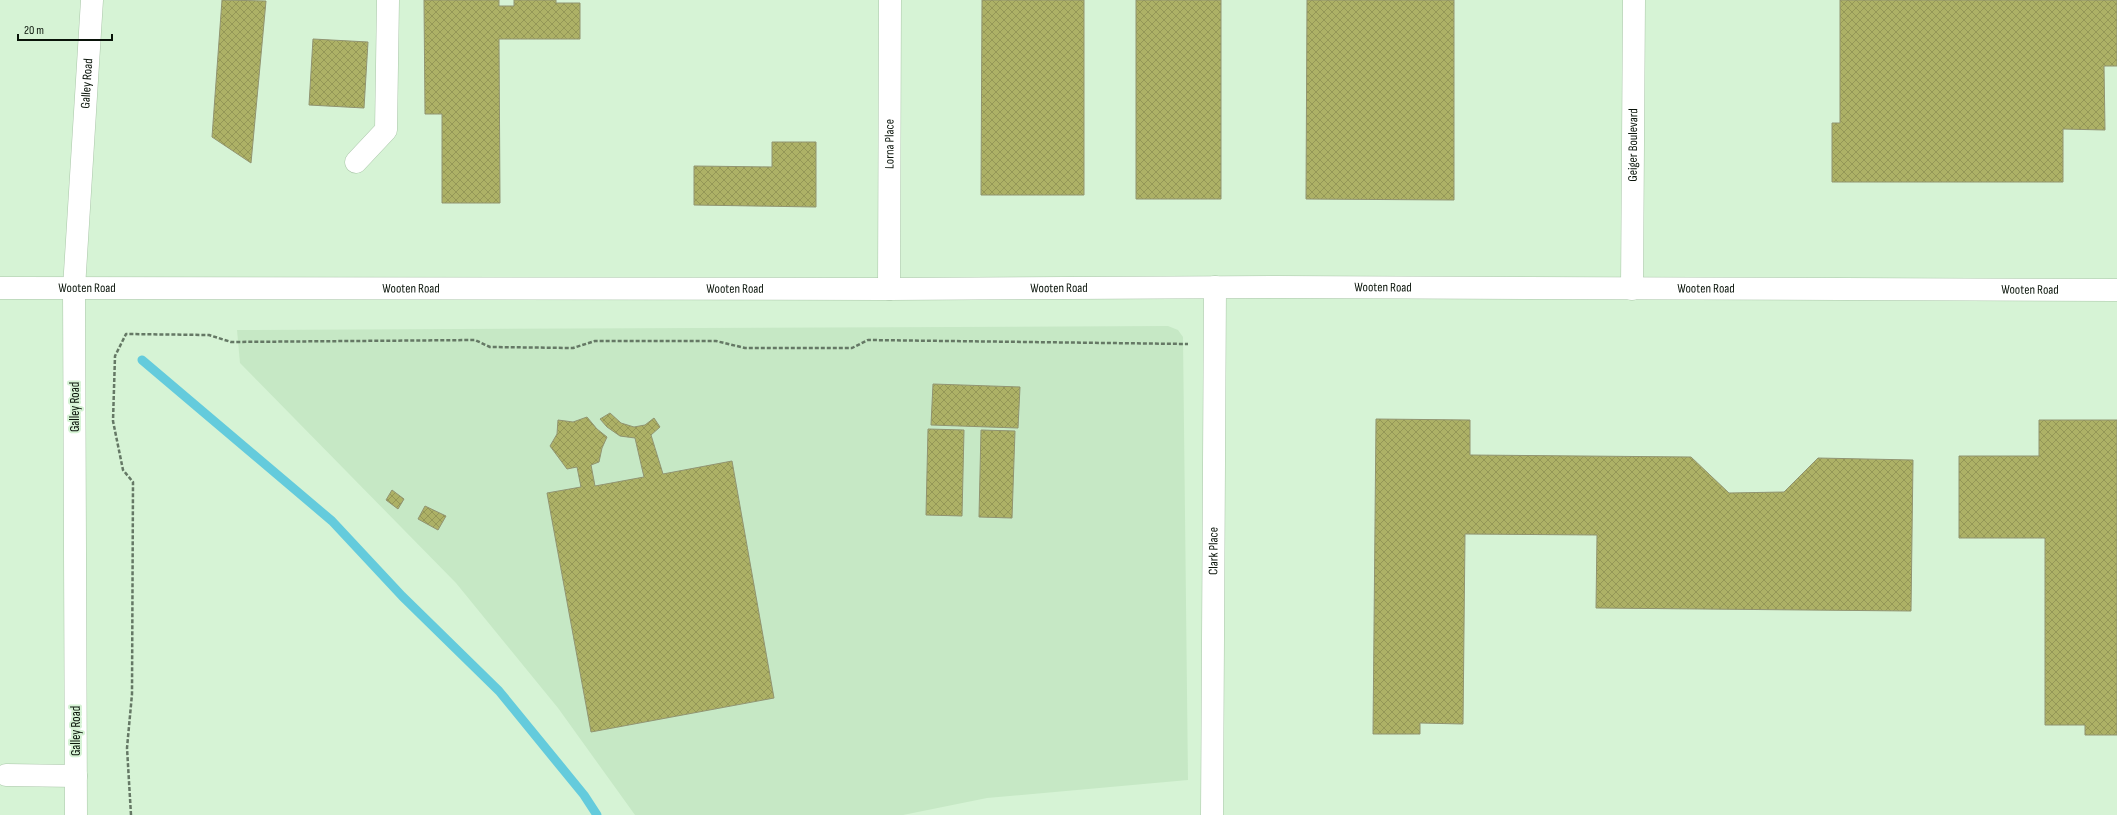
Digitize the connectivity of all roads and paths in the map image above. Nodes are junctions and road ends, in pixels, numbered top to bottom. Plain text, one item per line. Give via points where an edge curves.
1 (92, 0) edge
2 (388, 0) edge
3 (890, 0) edge
4 (1634, 0) edge
5 (356, 162) dead end
6 (1215, 287) junction
7 (0, 288) edge
8 (74, 288) junction
9 (889, 289) junction
10 (1632, 289) junction
11 (2117, 290) edge
12 (1215, 343) junction
13 (6, 775) dead end
14 (76, 776) junction
15 (76, 815) edge
16 (131, 815) edge
17 (1212, 815) edge

1 - 8 street, Galley Road
2 - 5 street via 386,130
3 - 9 street, Lorna Place
4 - 10 street, Geiger Boulevard
6 - 9 street, Wooten Road
6 - 10 street, Wooten Road
6 - 12 street, Clark Place
7 - 8 street, Wooten Road
8 - 9 street, Wooten Road
8 - 14 street, Galley Road
10 - 11 street, Wooten Road
12 - 16 path via 868,340 852,348 745,348 716,341 595,341 566,348 490,347 475,340 231,342 209,335 126,334 115,356 113,421 123,470 133,482 132,694 127,748
12 - 17 street, Clark Place
13 - 14 street
14 - 15 street, Galley Road

